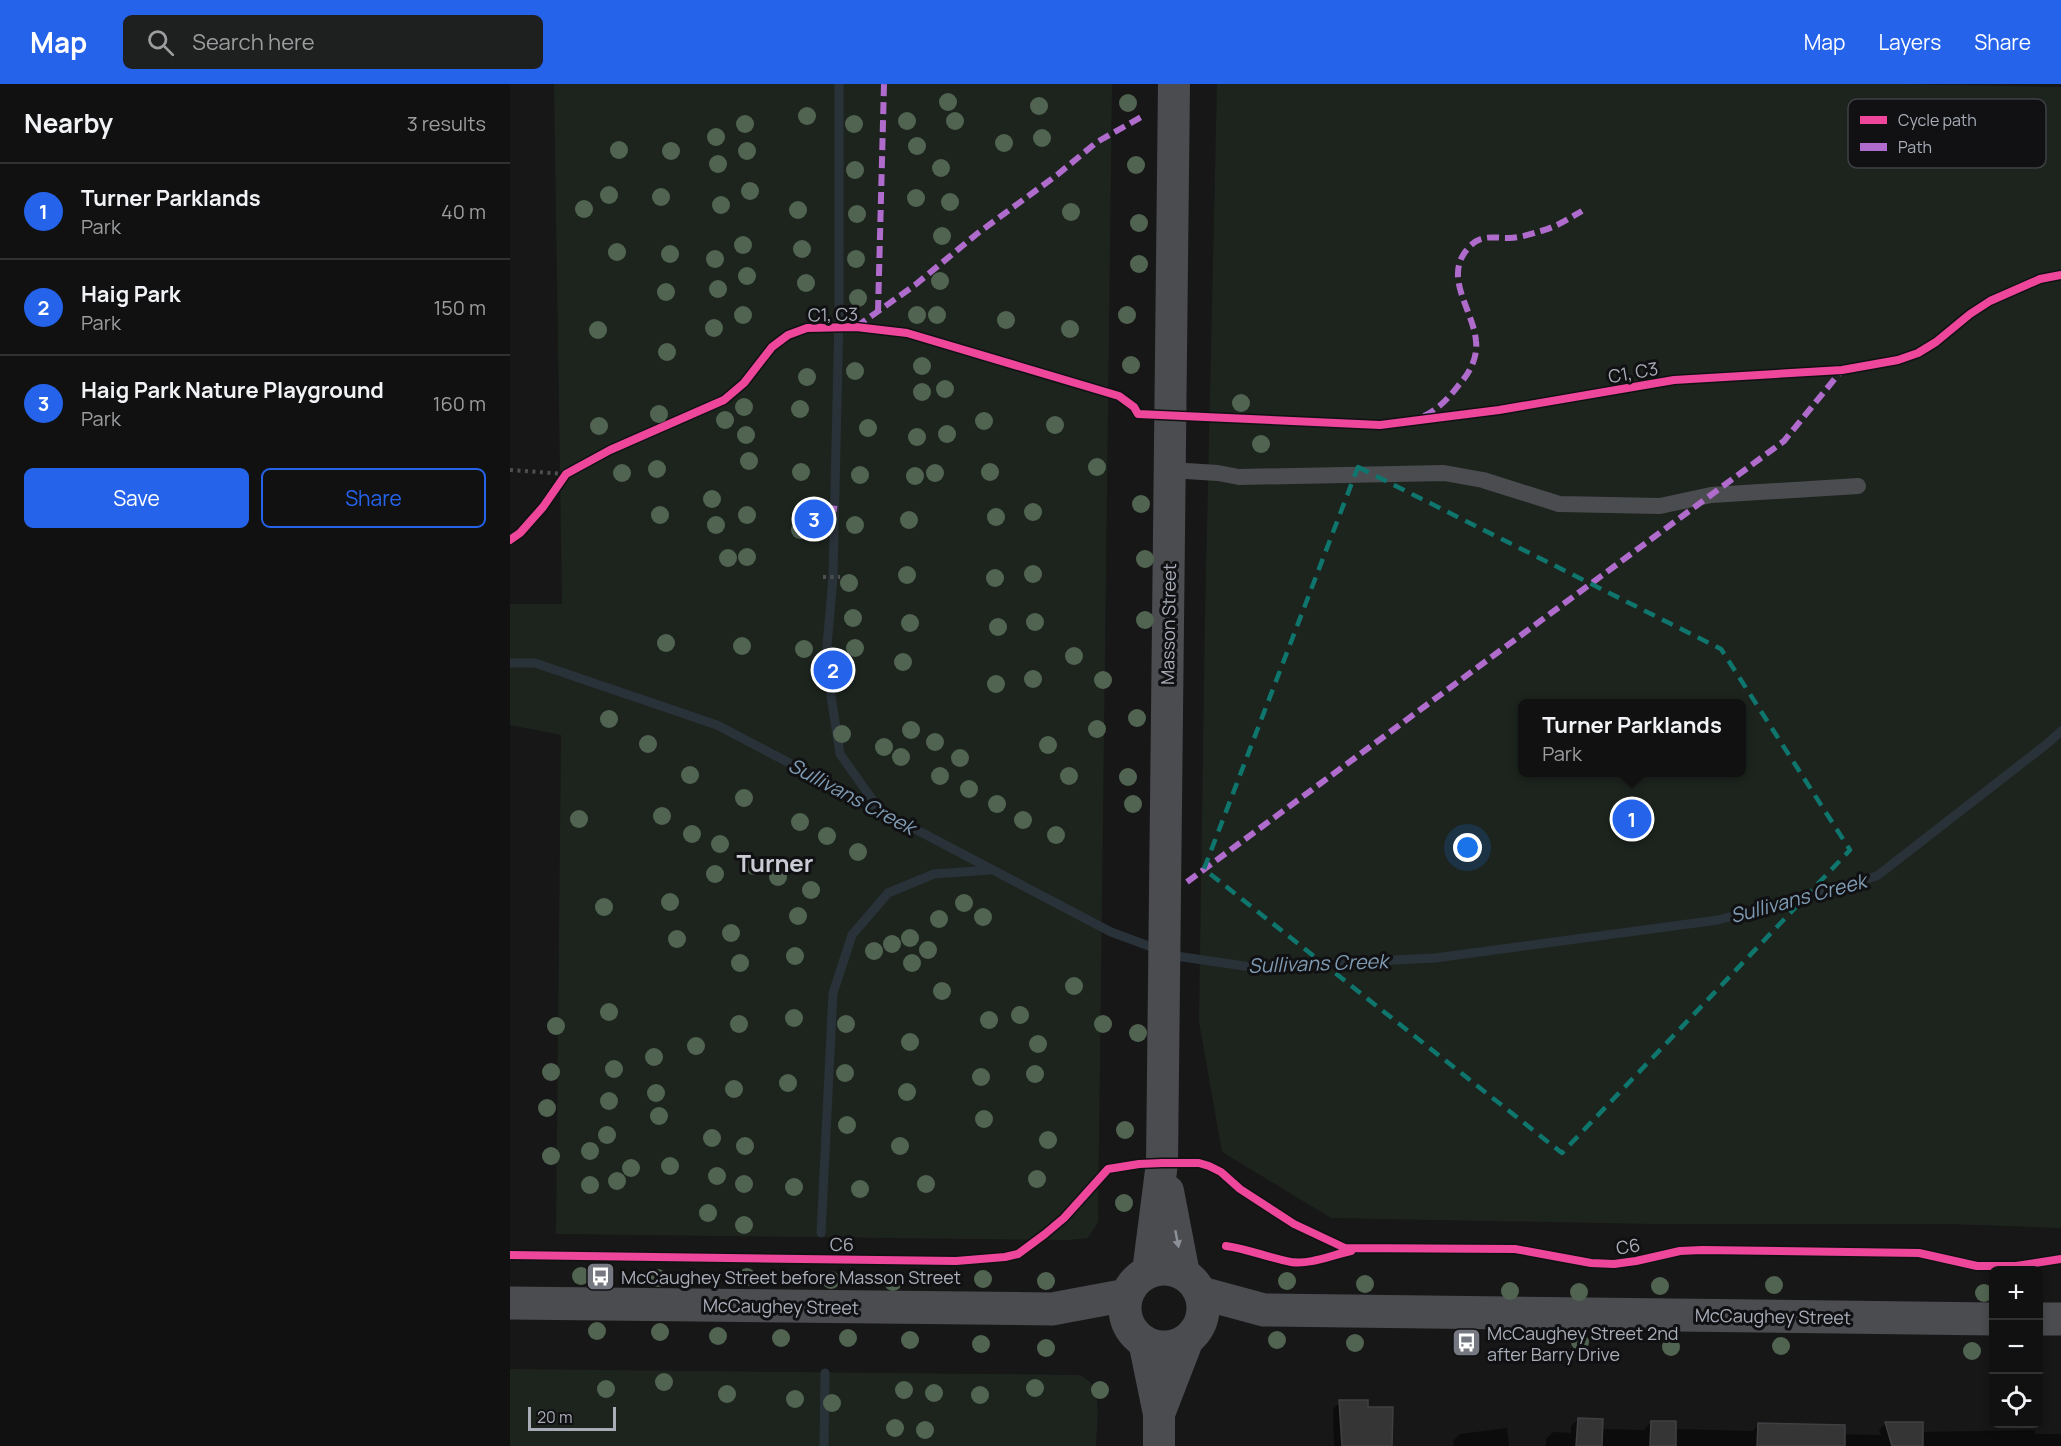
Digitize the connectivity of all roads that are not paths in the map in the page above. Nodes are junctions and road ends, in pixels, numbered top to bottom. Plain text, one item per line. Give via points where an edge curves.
1 (1174, 84) edge
2 (1170, 470) junction
3 (1858, 486) dead end
4 (1162, 1163) junction
5 (1192, 1283) junction
6 (510, 1303) edge
7 (1137, 1308) junction
8 (1264, 1310) junction
9 (1989, 1319) edge
10 (2043, 1319) edge
11 (2061, 1319) edge
12 (1194, 1333) junction
13 (1159, 1414) junction
14 (1158, 1446) edge

1 - 2 street, Masson Street
2 - 3 lane via 1239,477 1444,473 1483,480 1559,504 1660,506 1711,495
2 - 4 street, Masson Street
4 -> 5 street, Masson Street
4 - 7 street, Masson Street
5 - 7 street via 1172,1269 1160,1269
5 - 8 street, McCaughey Street
5 - 12 street via 1203,1304 1203,1316
6 - 7 street, McCaughey Street
7 - 12 street via 1155,1346 1178,1345
7 - 13 street, Masson Street
8 - 9 street, McCaughey Street
8 - 12 street, McCaughey Street
10 - 11 street
12 - 13 street, Masson Street
13 - 14 street, Masson Street

